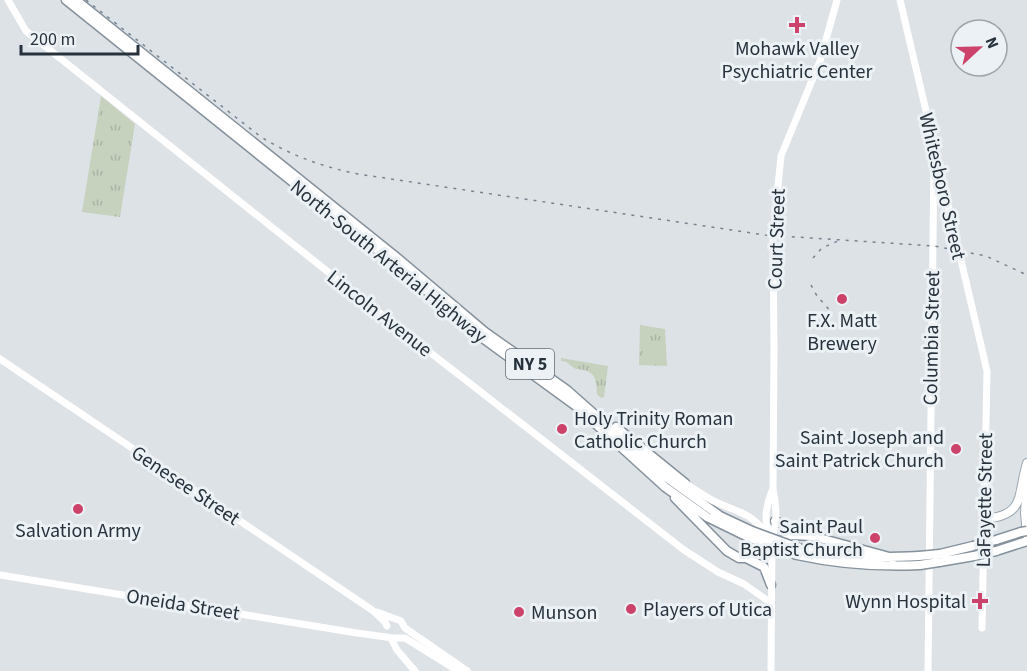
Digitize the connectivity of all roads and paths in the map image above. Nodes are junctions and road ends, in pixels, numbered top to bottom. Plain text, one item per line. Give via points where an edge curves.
1 (8, 0) edge
2 (66, 0) edge
3 (76, 0) edge
4 (837, 0) edge
5 (900, 0) edge
6 (935, 150) junction
7 (0, 359) edge
8 (987, 371) joint
9 (567, 390) junction
10 (1027, 463) edge
11 (1027, 482) edge
12 (685, 483) joint
13 (665, 487) junction
14 (746, 513) junction
15 (983, 519) junction
16 (771, 520) junction
17 (1025, 532) edge
18 (751, 534) junction
19 (812, 536) junction
20 (772, 541) junction
21 (1024, 542) edge
22 (799, 552) junction
23 (748, 558) junction
24 (893, 558) junction
25 (940, 558) junction
26 (920, 561) junction
27 (0, 575) edge
28 (771, 585) junction
29 (771, 603) junction
30 (372, 610) junction
31 (395, 620) junction
32 (386, 627) junction
33 (405, 628) junction
34 (982, 628) dead end
35 (366, 634) junction
36 (395, 637) junction
37 (415, 671) edge
38 (458, 671) edge
39 (467, 671) edge
40 (771, 671) edge
41 (928, 671) edge

1 - 29 street, Lincoln Avenue via 26,31 406,335 660,532
2 - 13 highway, North-South Arterial Highway / NY 5 via 473,331 576,406
3 - 9 highway, North-South Arterial Highway / NY 5 via 485,332
4 - 16 street, Court Street via 820,61 781,156 773,236
5 - 6 street, Whitesboro Street
6 - 8 street, Whitesboro Street
6 - 41 street, Columbia Street
7 - 30 street, Genesee Street
8 - 15 street, LaFayette Street
9 - 12 highway
9 - 18 highway, North-South Arterial Highway / NY 5 via 663,475
10 - 15 main road via 1016,507 1002,517
11 - 17 main road
12 - 14 street via 707,498
13 - 18 highway, North-South Arterial Highway / NY 5 via 707,517
13 - 23 highway via 727,551
14 - 16 street
14 - 20 street
15 - 34 street, LaFayette Street
16 - 19 highway
16 - 20 street, Court Street via 775,530
17 - 25 highway, North-South Arterial Highway / NY 5, bridge
18 - 22 highway, North-South Arterial Highway / NY 5, bridge
19 - 20 highway via 792,535
19 - 24 highway
20 - 23 highway via 763,554
20 - 28 street, Court Street
21 - 25 highway, North-South Arterial Highway / NY 5, bridge via 974,556
22 - 24 highway, North-South Arterial Highway / NY 5
22 - 26 highway, North-South Arterial Highway / NY 5 via 830,562 867,566
23 - 28 highway via 765,567
24 - 26 highway, North-South Arterial Highway / NY 5
25 - 26 highway, North-South Arterial Highway / NY 5, bridge
27 - 35 street, Oneida Street
28 - 29 street, Court Street
29 - 40 street, Court Street
30 - 31 street, Genesee Street
30 - 32 street, Genesee Street
31 - 32 street, Oneida Street
31 - 33 street, Genesee Street
32 - 35 street, Oneida Street
32 - 36 street
33 - 36 street
33 - 39 street
35 - 36 street, Oneida Street
36 - 37 street via 397,650
36 - 38 street via 412,641

